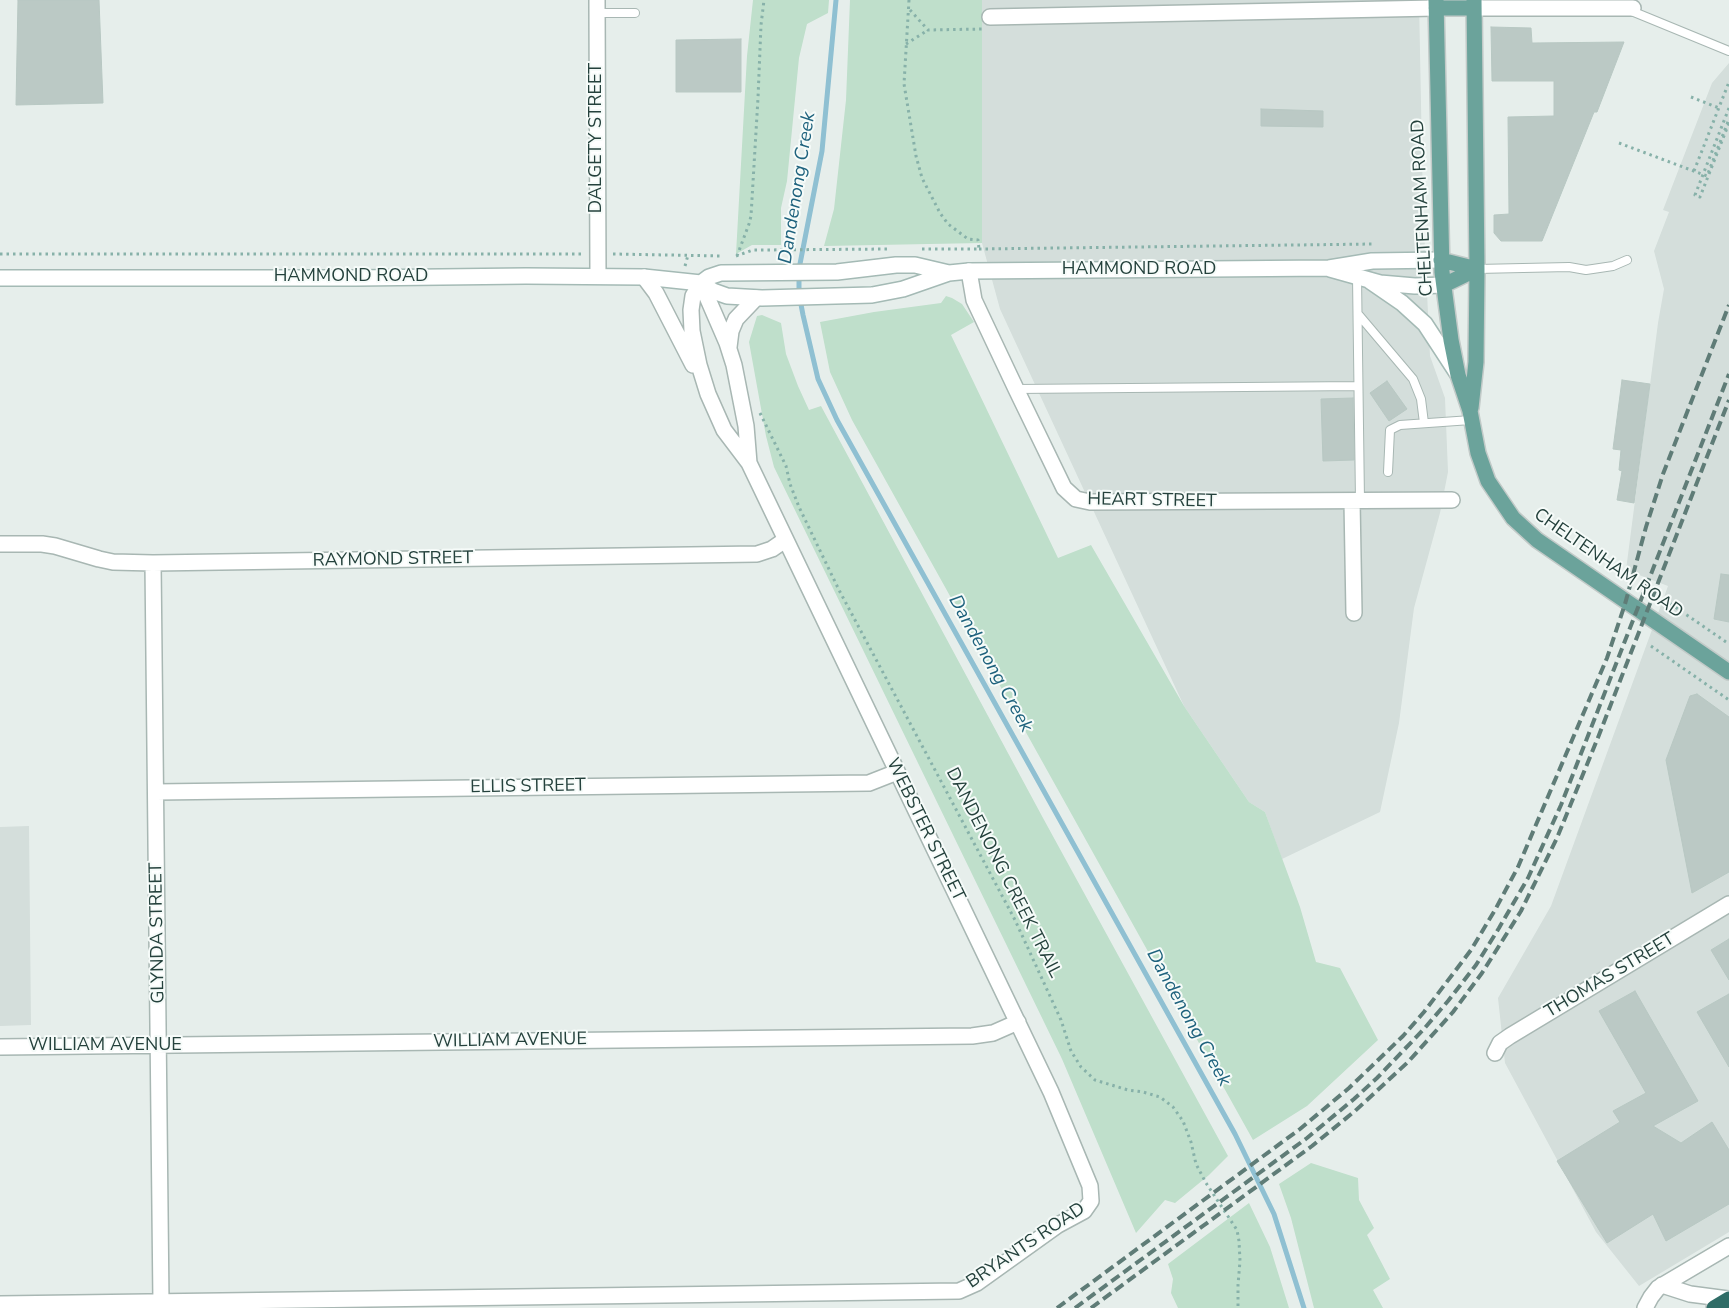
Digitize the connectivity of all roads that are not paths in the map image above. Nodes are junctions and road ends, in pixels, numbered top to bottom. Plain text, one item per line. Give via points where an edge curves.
1 (1599, 0) edge
2 (1436, 4) edge
3 (1474, 4) edge
4 (597, 7) edge
5 (1576, 8) junction
6 (1628, 8) joint
7 (635, 14) dead end
8 (990, 17) road end
9 (1729, 51) edge
10 (1442, 260) junction
11 (1627, 260) dead end
12 (1328, 268) junction
13 (1477, 269) junction
14 (969, 271) junction
15 (950, 273) junction
16 (598, 276) junction
17 (644, 277) junction
18 (0, 278) edge
19 (1364, 279) junction
20 (701, 284) junction
21 (1444, 285) junction
22 (759, 298) junction
23 (1358, 314) junction
24 (729, 349) junction
25 (1458, 374) junction
26 (705, 386) junction
27 (1358, 386) junction
28 (1016, 389) junction
29 (1471, 415) junction
30 (1424, 423) junction
31 (749, 463) junction
32 (1388, 472) dead end
33 (1452, 500) dead end
34 (1356, 501) junction
35 (785, 540) junction
36 (0, 544) edge
37 (153, 563) junction
38 (1354, 613) dead end
39 (1729, 672) edge
40 (897, 772) junction
41 (156, 792) junction
42 (1729, 904) edge
43 (1018, 1022) junction
44 (159, 1046) junction
45 (0, 1047) edge
46 (1495, 1053) dead end
47 (1091, 1201) joint
48 (1729, 1246) edge
49 (1662, 1285) junction
50 (1729, 1299) edge
51 (161, 1303) junction
52 (379, 1304) edge
53 (7, 1305) edge
54 (272, 1305) edge
55 (1645, 1308) edge
56 (1714, 1308) edge

1 - 5 street
2 - 3 main road
2 - 8 street
2 - 10 main road, CHELTENHAM ROAD
3 - 5 street
3 - 13 main road, CHELTENHAM ROAD
4 - 7 lane
4 - 16 street, DALGETY STREET
5 - 6 street
6 - 9 lane
10 - 12 street, HAMMOND ROAD via 1372,261
10 - 13 main road
10 - 21 main road, CHELTENHAM ROAD
11 - 13 lane via 1590,270 1569,267
12 - 14 street, HAMMOND ROAD
12 - 19 street, HAMMOND ROAD
13 - 21 main road
13 - 29 main road, CHELTENHAM ROAD via 1476,362
14 - 15 street, HAMMOND ROAD
14 - 28 street, HEART STREET via 974,300
15 - 20 street, HAMMOND ROAD via 905,265 837,272 721,273
15 - 22 street, HAMMOND ROAD via 903,289 872,295
16 - 17 street, HAMMOND ROAD
16 - 18 street, HAMMOND ROAD
17 - 20 street, HAMMOND ROAD
17 - 26 street, WEBSTER STREET via 656,293
19 - 21 street, HAMMOND ROAD via 1404,285
19 - 23 lane
19 - 25 street via 1422,320
20 - 22 street, HAMMOND ROAD via 723,295
20 - 24 street, WEBSTER STREET
20 - 26 street, WEBSTER STREET via 693,296 692,331
21 - 25 main road, CHELTENHAM ROAD
22 - 24 street, WEBSTER STREET via 744,308 734,322
23 - 27 lane
23 - 30 lane via 1414,378 1422,399
24 - 31 street, WEBSTER STREET via 746,426
25 - 29 main road, CHELTENHAM ROAD
26 - 31 street, WEBSTER STREET via 724,430
27 - 28 lane
27 - 34 lane
28 - 34 street, HEART STREET via 1064,488 1072,497 1082,501
29 - 30 lane
29 - 39 main road, CHELTENHAM ROAD via 1479,458 1488,481 1518,524 1547,548
30 - 32 lane via 1400,425 1390,430
31 - 35 street, WEBSTER STREET
33 - 34 street, HEART STREET
34 - 38 street
35 - 37 street, RAYMOND STREET via 757,554
35 - 40 street, WEBSTER STREET
36 - 37 street, RAYMOND STREET via 42,544 99,559
37 - 41 street, GLYNDA STREET
40 - 41 street, ELLIS STREET via 869,782
40 - 43 street, WEBSTER STREET
41 - 44 street, GLYNDA STREET
42 - 46 street, THOMAS STREET via 1510,1036 1500,1043
43 - 44 street, WILLIAM AVENUE via 972,1036
43 - 47 street, WEBSTER STREET via 1090,1186
44 - 45 street, WILLIAM AVENUE
44 - 51 street, GLYNDA STREET
47 - 52 street, BRYANTS ROAD via 1084,1211 1058,1225 977,1283 958,1291
48 - 49 street
49 - 50 street via 1690,1294
49 - 55 street
50 - 56 highway
51 - 53 street, BRYANTS ROAD
51 - 54 street, BRYANTS ROAD
52 - 54 street, BRYANTS ROAD

